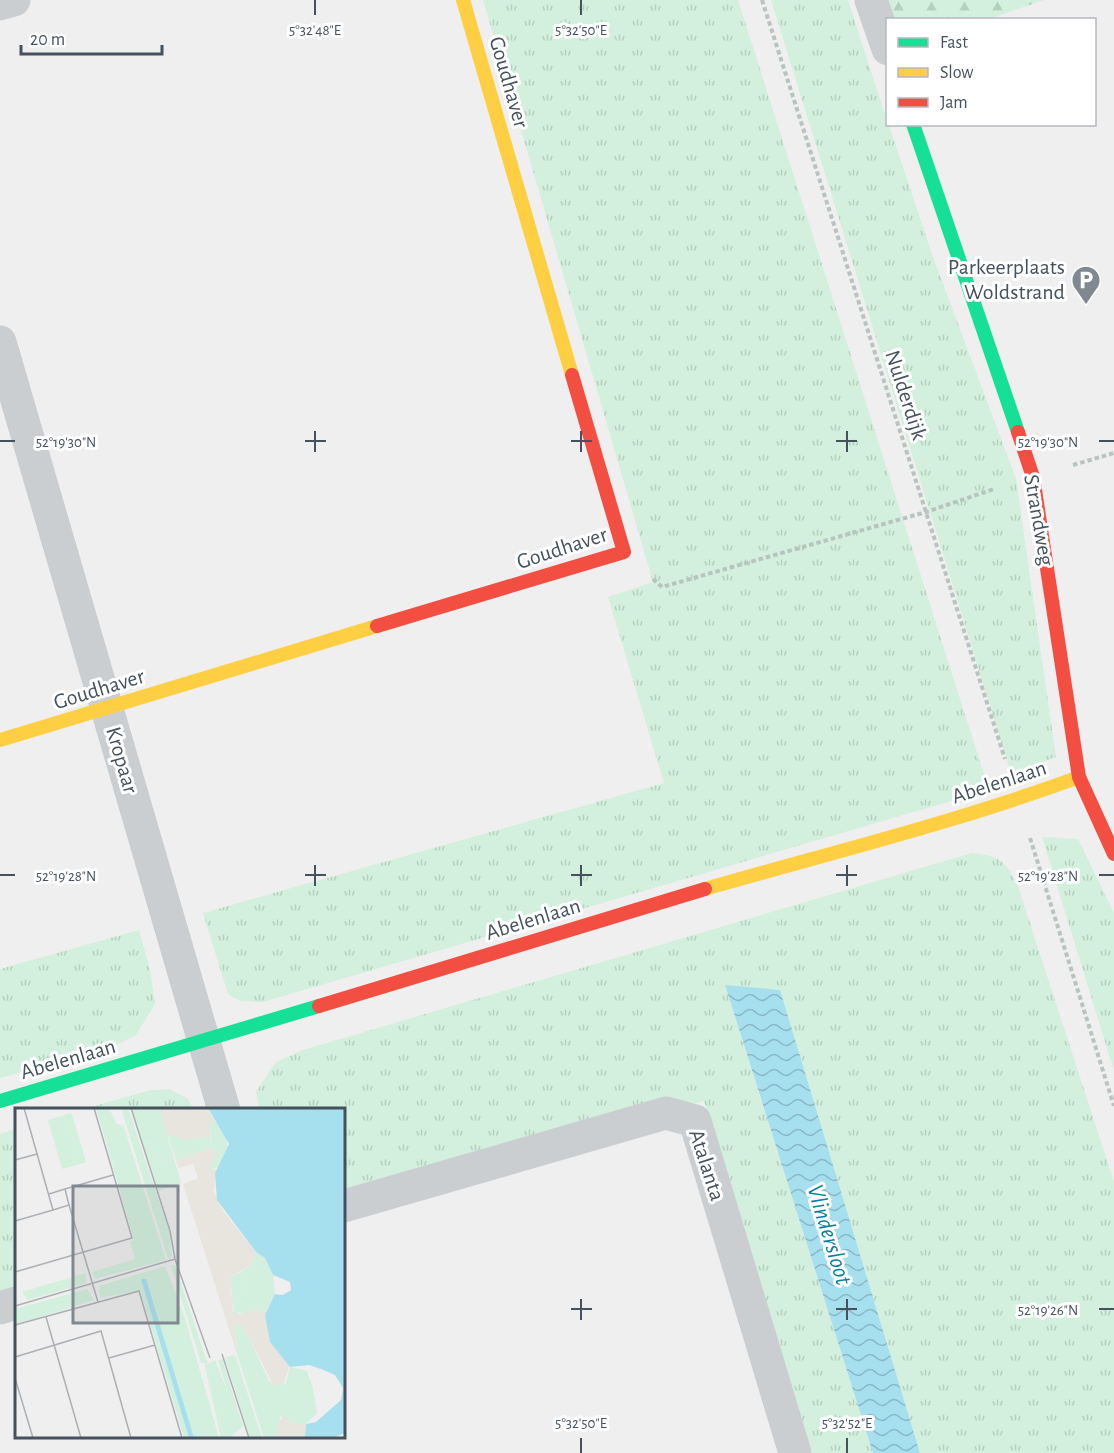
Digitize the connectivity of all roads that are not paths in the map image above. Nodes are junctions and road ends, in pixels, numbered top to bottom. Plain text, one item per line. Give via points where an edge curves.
1 (14, 0) edge
2 (463, 0) edge
3 (871, 0) edge
4 (0, 4) edge
5 (886, 44) edge
6 (914, 126) edge
7 (0, 342) edge
8 (107, 708) junction
9 (0, 740) edge
10 (1079, 777) junction
11 (1114, 854) edge
12 (204, 1042) junction
13 (0, 1101) edge
14 (223, 1108) edge
15 (345, 1206) edge
16 (15, 1303) edge
17 (0, 1308) edge
18 (795, 1453) edge

1 - 4 street
2 - 8 street, Goudhaver via 624,552
3 - 5 street
6 - 10 street, Strandweg via 1033,477
7 - 8 street, Kropaar
8 - 9 street, Goudhaver
8 - 12 street, Kropaar
10 - 11 street, Strandweg
10 - 12 street, Abelenlaan via 1018,801 685,894
12 - 13 street, Abelenlaan
12 - 14 street, Kropaar
15 - 18 street, Atalanta via 666,1113 695,1121
16 - 17 street

